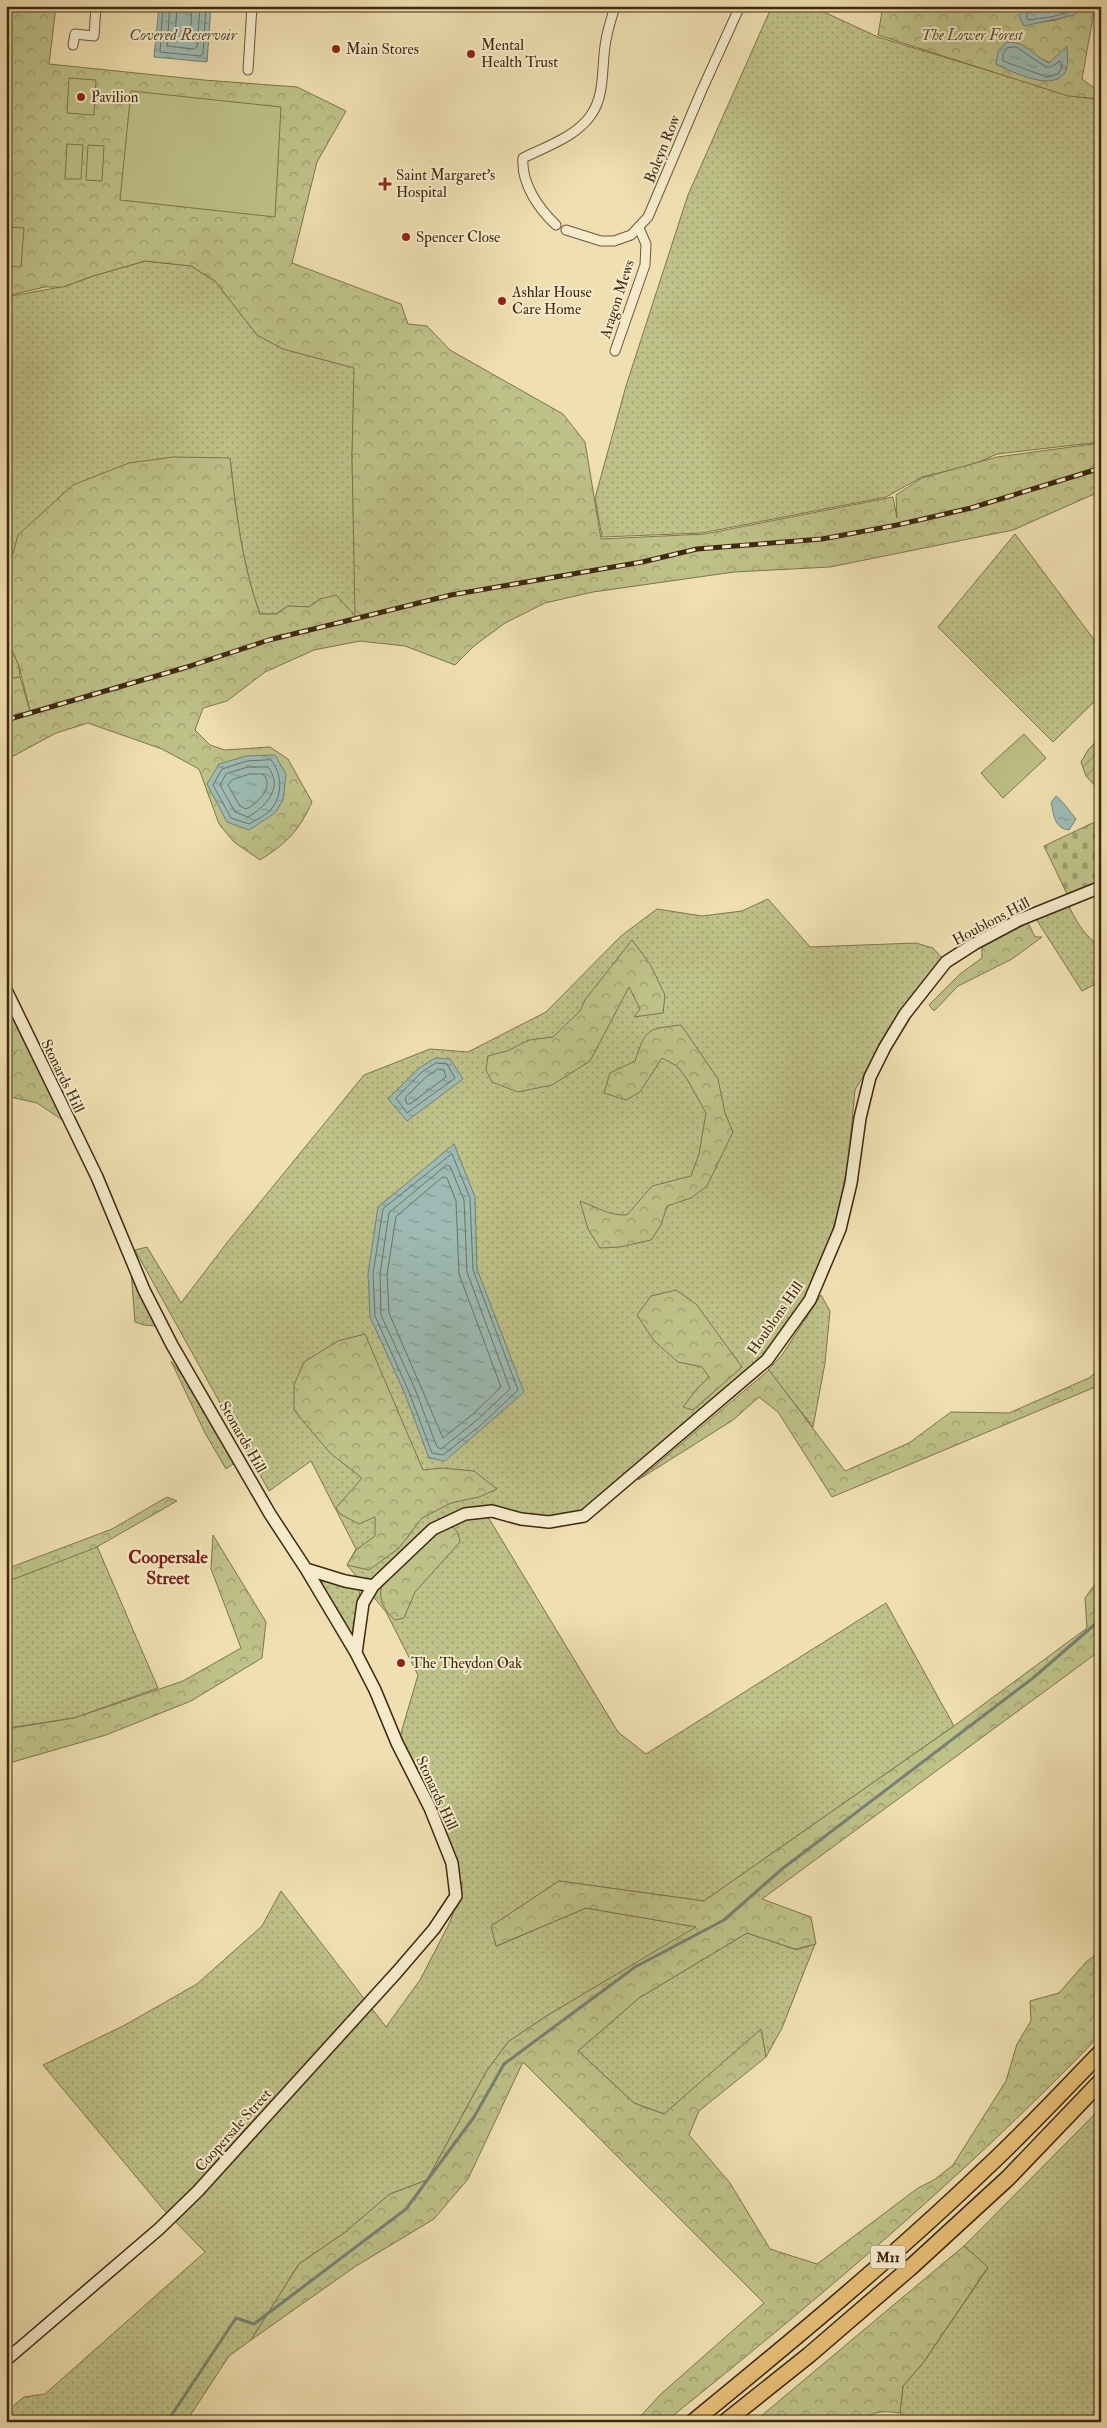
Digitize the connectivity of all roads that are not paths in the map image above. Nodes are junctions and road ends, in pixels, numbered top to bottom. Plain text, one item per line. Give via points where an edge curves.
1 (96, 6) edge
2 (252, 6) edge
3 (615, 6) edge
4 (740, 6) edge
5 (73, 45) dead end
6 (248, 70) dead end
7 (556, 224) dead end
8 (639, 228) junction
9 (566, 230) dead end
10 (615, 351) dead end
11 (1101, 887) edge
12 (6, 990) edge
13 (306, 1569) junction
14 (373, 1586) junction
15 (356, 1653) junction
16 (456, 1896) joint
17 (1101, 2052) edge
18 (1101, 2081) edge
19 (6, 2360) edge
20 (693, 2422) edge
21 (725, 2422) edge

1 - 5 street via 94,36 75,34
2 - 6 street
3 - 7 street via 605,41 602,85 592,115 558,141 523,158 523,174 542,212
4 - 8 street, Boleyn Row via 654,207
8 - 9 street, Boleyn Row via 614,242
8 - 10 street, Aragon Mews via 646,244 645,265
11 - 14 street, Houblons Hill via 1020,920 946,962 905,1014 870,1077 840,1229 810,1300 767,1360 584,1516 549,1522 492,1511 465,1514 433,1529
12 - 13 street, Stonards Hill via 97,1177 144,1290 172,1345 270,1514
13 - 14 street
13 - 15 street, Stonards Hill
14 - 15 street, Houblons Hill via 363,1603
15 - 16 street, Stonards Hill via 430,1808 452,1864
16 - 19 street, Coopersale Street via 434,1929 397,1972 198,2191 151,2236
17 - 20 highway, M11 via 984,2170 918,2231
18 - 21 highway, M11 via 1008,2178 910,2268 810,2355

